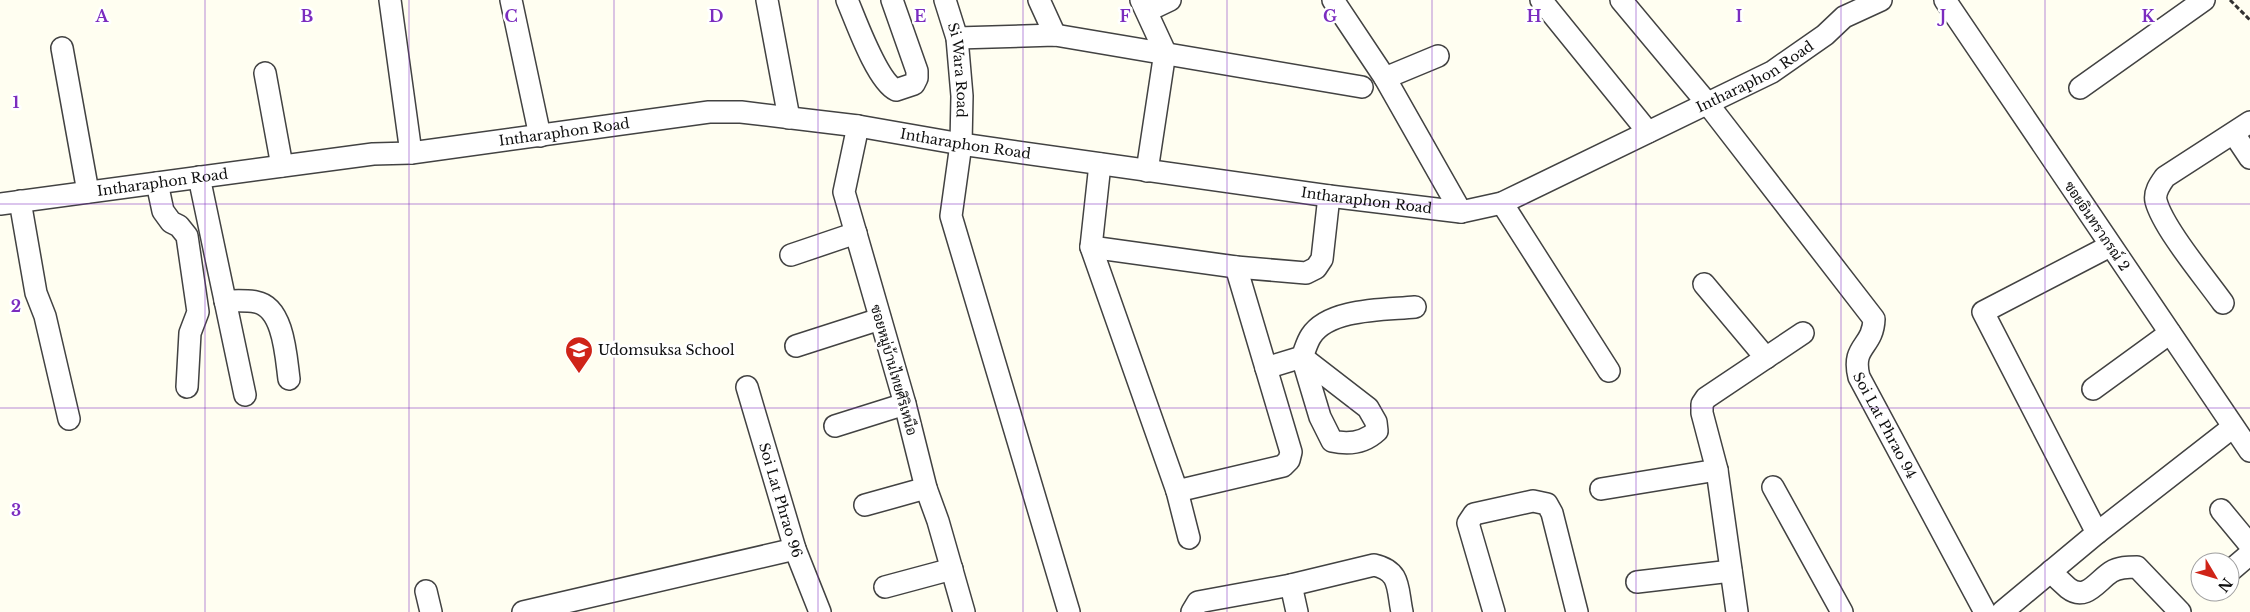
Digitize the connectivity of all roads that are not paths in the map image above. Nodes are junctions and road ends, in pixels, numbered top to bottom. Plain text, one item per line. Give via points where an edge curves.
1 (390, 0) edge
2 (511, 0) edge
3 (767, 0) edge
4 (847, 0) edge
5 (892, 0) edge
6 (945, 0) edge
7 (1039, 0) edge
8 (1170, 0) edge
9 (1333, 0) edge
10 (1541, 0) edge
11 (1621, 0) edge
12 (1880, 0) edge
13 (1945, 0) edge
14 (2204, 0) edge
15 (1144, 6) edge
16 (1056, 35) junction
17 (957, 38) junction
18 (62, 48) dead end
19 (1165, 52) junction
20 (1438, 56) dead end
21 (265, 73) dead end
22 (1385, 78) junction
23 (1362, 87) dead end
24 (2080, 88) dead end
25 (1707, 103) junction
26 (789, 118) junction
27 (858, 126) junction
28 (2242, 128) edge
29 (1648, 132) junction
30 (540, 136) junction
31 (961, 144) junction
32 (411, 153) junction
33 (2250, 158) edge
34 (1100, 164) junction
35 (282, 166) junction
36 (1147, 171) junction
37 (199, 177) junction
38 (157, 183) junction
39 (88, 192) junction
40 (1329, 196) junction
41 (10, 203) edge
42 (1502, 203) junction
43 (1461, 212) junction
44 (856, 233) junction
45 (2110, 246) junction
46 (1091, 247) junction
47 (791, 255) dead end
48 (1236, 267) junction
49 (1704, 284) dead end
50 (225, 301) junction
51 (2223, 303) dead end
52 (1414, 308) dead end
53 (880, 319) junction
54 (1803, 333) dead end
55 (2170, 333) junction
56 (796, 346) dead end
57 (1766, 358) junction
58 (1266, 368) junction
59 (1609, 371) dead end
60 (289, 379) dead end
61 (747, 386) dead end
62 (187, 387) dead end
63 (2093, 389) dead end
64 (245, 395) dead end
65 (905, 404) junction
66 (69, 419) dead end
67 (835, 426) dead end
68 (2234, 428) junction
69 (2250, 452) edge
70 (1717, 470) junction
71 (1773, 487) dead end
72 (926, 488) junction
73 (1601, 489) dead end
74 (1177, 491) junction
75 (865, 505) dead end
76 (2221, 510) dead end
77 (2096, 533) junction
78 (1189, 538) dead end
79 (2250, 546) edge
80 (795, 548) junction
81 (2250, 554) edge
82 (2240, 562) edge
83 (952, 569) junction
84 (1731, 571) junction
85 (2051, 571) junction
86 (1637, 582) dead end
87 (1291, 585) junction
88 (885, 587) dead end
89 (426, 591) dead end
90 (431, 612) edge
91 (523, 612) edge
92 (820, 612) edge
93 (964, 612) edge
94 (1069, 612) edge
95 (1192, 612) edge
96 (1297, 612) edge
97 (1402, 612) edge
98 (1494, 612) edge
99 (1577, 612) edge
100 (1737, 612) edge
101 (1842, 612) edge
102 (1985, 612) edge
103 (2002, 612) edge
104 (2180, 612) edge

1 - 32 street
2 - 30 street
3 - 26 street
4 - 5 street via 875,64 886,83 896,90 914,84 917,71
6 - 17 street, Si Wara Road
7 - 16 street
8 - 15 street
9 - 22 street
10 - 29 street
11 - 25 street, Soi Lat Phrao 94
12 - 25 street, Intharaphon Road via 1844,17 1825,35 1772,72
13 - 45 street, ซอยอินทราภรณ์ 2
14 - 24 street
15 - 19 street
16 - 17 street
16 - 19 street
17 - 31 street, Si Wara Road via 962,96
18 - 39 street
19 - 23 street
19 - 36 street
20 - 22 street
21 - 35 street
22 - 43 street
25 - 29 street, Intharaphon Road
25 - 102 street, Soi Lat Phrao 94 via 1874,319 1874,330 1855,364 1859,377
26 - 27 street, Intharaphon Road
26 - 30 street, Intharaphon Road via 708,112
27 - 31 street, Intharaphon Road
27 - 44 street, ซอยหมู่บ้านไทยศิริเหนือ via 844,192
28 - 33 street
28 - 51 street via 2165,177 2158,186 2156,200 2166,224
29 - 42 street, Intharaphon Road
30 - 32 street, Intharaphon Road
31 - 34 street, Intharaphon Road
31 - 94 street, Si Wara Road via 951,216
32 - 35 street, Intharaphon Road via 372,154
34 - 36 street, Intharaphon Road
34 - 46 street
35 - 37 street, Intharaphon Road
36 - 40 street, Intharaphon Road
37 - 38 street, Intharaphon Road
37 - 50 street
38 - 39 street, Intharaphon Road
38 - 62 street via 163,211 186,236 197,302 198,312 190,333
39 - 41 street, Intharaphon Road
40 - 43 street, Intharaphon Road
40 - 48 street via 1322,258 1316,268 1306,273
41 - 66 street via 45,316
42 - 43 street, Intharaphon Road
42 - 59 street
44 - 47 street
44 - 53 street, ซอยหมู่บ้านไทยศิริเหนือ
45 - 55 street, ซอยอินทราภรณ์ 2
45 - 77 street via 1982,312
46 - 48 street
46 - 74 street
48 - 58 street
49 - 57 street
50 - 60 street via 257,302 267,307 276,318 284,342
50 - 64 street
52 - 58 street via 1344,314 1325,323 1312,335 1302,357
53 - 56 street
53 - 65 street, ซอยหมู่บ้านไทยศิริเหนือ
54 - 57 street
55 - 63 street
55 - 68 street, ซอยอินทราภรณ์ 2
57 - 70 street via 1706,398 1702,404
58 - 74 street via 1291,452 1289,460 1283,466
61 - 80 street, Soi Lat Phrao 96
65 - 67 street
65 - 72 street, ซอยหมู่บ้านไทยศิริเหนือ
68 - 69 street, ซอยอินทราภรณ์ 2
68 - 77 street
70 - 73 street
70 - 84 street
71 - 101 street
72 - 75 street
72 - 83 street, ซอยหมู่บ้านไทยศิริเหนือ
74 - 78 street
76 - 79 street
77 - 85 street
80 - 91 street
80 - 92 street, Soi Lat Phrao 96
81 - 82 street
83 - 88 street
83 - 93 street, ซอยหมู่บ้านไทยศิริเหนือ
84 - 86 street
84 - 100 street
85 - 103 street
85 - 104 street via 2068,589 2080,593 2091,590 2111,572 2122,567 2137,567
87 - 95 street via 1198,602
87 - 96 street
87 - 97 street via 1374,565 1387,568 1394,574
89 - 90 street
98 - 99 street via 1468,523 1474,514 1533,501 1547,504 1552,513

